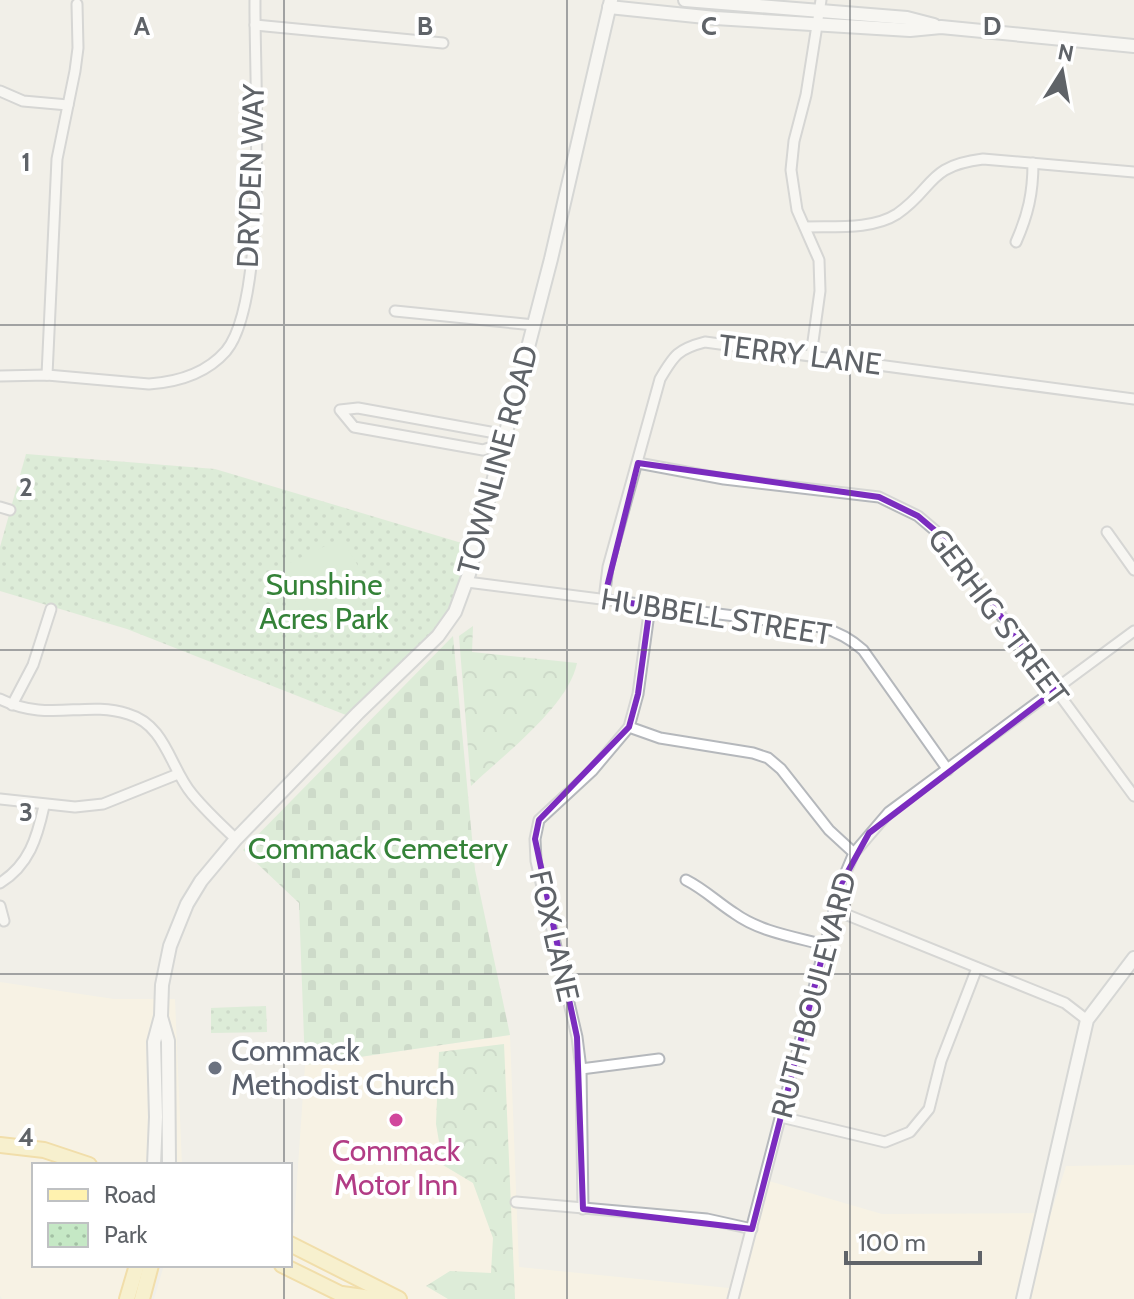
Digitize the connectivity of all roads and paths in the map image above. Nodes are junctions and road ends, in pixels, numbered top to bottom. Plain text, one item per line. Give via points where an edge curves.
1 (255, 0) edge
2 (685, 0) edge
3 (77, 4) dead end
4 (610, 4) edge
5 (820, 11) edge
6 (255, 25) junction
7 (443, 43) dead end
8 (1134, 46) edge
9 (0, 91) edge
10 (68, 105) junction
11 (1033, 163) junction
12 (1134, 172) edge
13 (805, 227) junction
14 (1016, 242) dead end
15 (395, 311) dead end
16 (534, 325) junction
17 (811, 356) junction
18 (47, 375) junction
19 (0, 376) edge
20 (1134, 399) edge
21 (504, 443) junction
22 (638, 463) junction
23 (1107, 532) dead end
24 (1134, 570) edge
25 (467, 582) junction
26 (604, 599) junction
27 (650, 606) junction
28 (51, 609) dead end
29 (1134, 631) edge
30 (1055, 691) junction
31 (0, 699) edge
32 (12, 705) junction
33 (629, 727) junction
34 (948, 770) junction
35 (178, 774) junction
36 (1134, 796) edge
37 (0, 799) edge
38 (44, 806) junction
39 (236, 839) junction
40 (854, 853) junction
41 (686, 880) dead end
42 (0, 883) edge
43 (0, 906) edge
44 (835, 910) junction
45 (4, 921) dead end
46 (825, 945) junction
47 (1134, 958) edge
48 (977, 968) junction
49 (161, 1016) junction
50 (1087, 1020) junction
51 (659, 1059) dead end
52 (581, 1069) junction
53 (781, 1117) junction
54 (0, 1145) edge
55 (83, 1163) edge
56 (154, 1163) edge
57 (169, 1163) edge
58 (516, 1202) dead end
59 (583, 1209) junction
60 (752, 1229) junction
61 (292, 1245) edge
62 (334, 1266) junction
63 (136, 1267) edge
64 (150, 1267) edge
65 (286, 1267) edge
66 (369, 1284) junction
67 (324, 1285) junction
68 (346, 1296) edge
69 (127, 1299) edge
70 (142, 1299) edge
71 (378, 1299) edge
72 (398, 1299) edge
73 (733, 1299) edge
74 (1023, 1299) edge

1 - 6 street, DRYDEN WAY
2 - 5 main road
3 - 10 street via 78,48
4 - 5 main road via 715,18
4 - 16 main road, TOWNLINE ROAD
5 - 8 main road via 910,30 941,27
5 - 13 street via 791,170
6 - 7 street
6 - 18 street, DRYDEN WAY via 254,246 239,326 227,350 208,367 170,382
9 - 10 street via 23,101
10 - 18 street via 57,159
11 - 12 street
11 - 13 street via 960,162 937,173 895,215 872,224
11 - 14 street via 1033,194
13 - 17 street via 819,260
15 - 16 street
16 - 21 main road, TOWNLINE ROAD
17 - 20 street, TERRY LANE
17 - 22 street, TERRY LANE via 705,342 685,347 660,379
18 - 19 street, DRYDEN WAY
21 - 21 street via 490,432 358,408 340,410 354,427 483,450
21 - 25 main road, TOWNLINE ROAD
22 - 26 street, TERRY LANE
22 - 30 street, GERHIG STREET via 879,497 918,516 944,538
23 - 24 street
25 - 26 street, HUBBELL STREET
25 - 39 main road, TOWNLINE ROAD via 438,636
26 - 27 street, HUBBELL STREET
27 - 33 street, FOX LANE
27 - 34 street, HUBBELL STREET via 838,632 863,650
28 - 32 street via 33,665
29 - 30 street, RUTH BOULEVARD
30 - 34 street, RUTH BOULEVARD
30 - 36 street, GERHIG STREET
31 - 32 street
32 - 35 street via 129,714 155,732
33 - 40 street via 768,758
33 - 52 street, FOX LANE via 592,771 539,820 535,839
34 - 40 street, RUTH BOULEVARD via 889,812
35 - 38 street via 103,804
35 - 39 street
37 - 38 street
38 - 42 street via 25,862
39 - 49 main road, TOWNLINE ROAD via 201,881 179,920 162,985
40 - 44 street, RUTH BOULEVARD
41 - 46 street via 735,915
43 - 45 street
44 - 46 street, RUTH BOULEVARD
44 - 48 street
46 - 53 street, RUTH BOULEVARD
47 - 50 main road
48 - 50 street via 1065,1003
48 - 53 street via 941,1061 929,1109 910,1132 885,1142
49 - 56 main road via 154,1042
49 - 57 main road via 168,1041
50 - 74 main road
51 - 52 street
52 - 59 street, FOX LANE
53 - 60 street, RUTH BOULEVARD
54 - 55 main road via 44,1150
58 - 59 street
59 - 60 street via 707,1219
60 - 73 street, RUTH BOULEVARD
61 - 62 main road
62 - 66 main road
62 - 67 main road
63 - 69 main road
64 - 70 main road
65 - 67 main road
66 - 67 main road
66 - 72 main road
67 - 68 main road
68 - 71 main road

